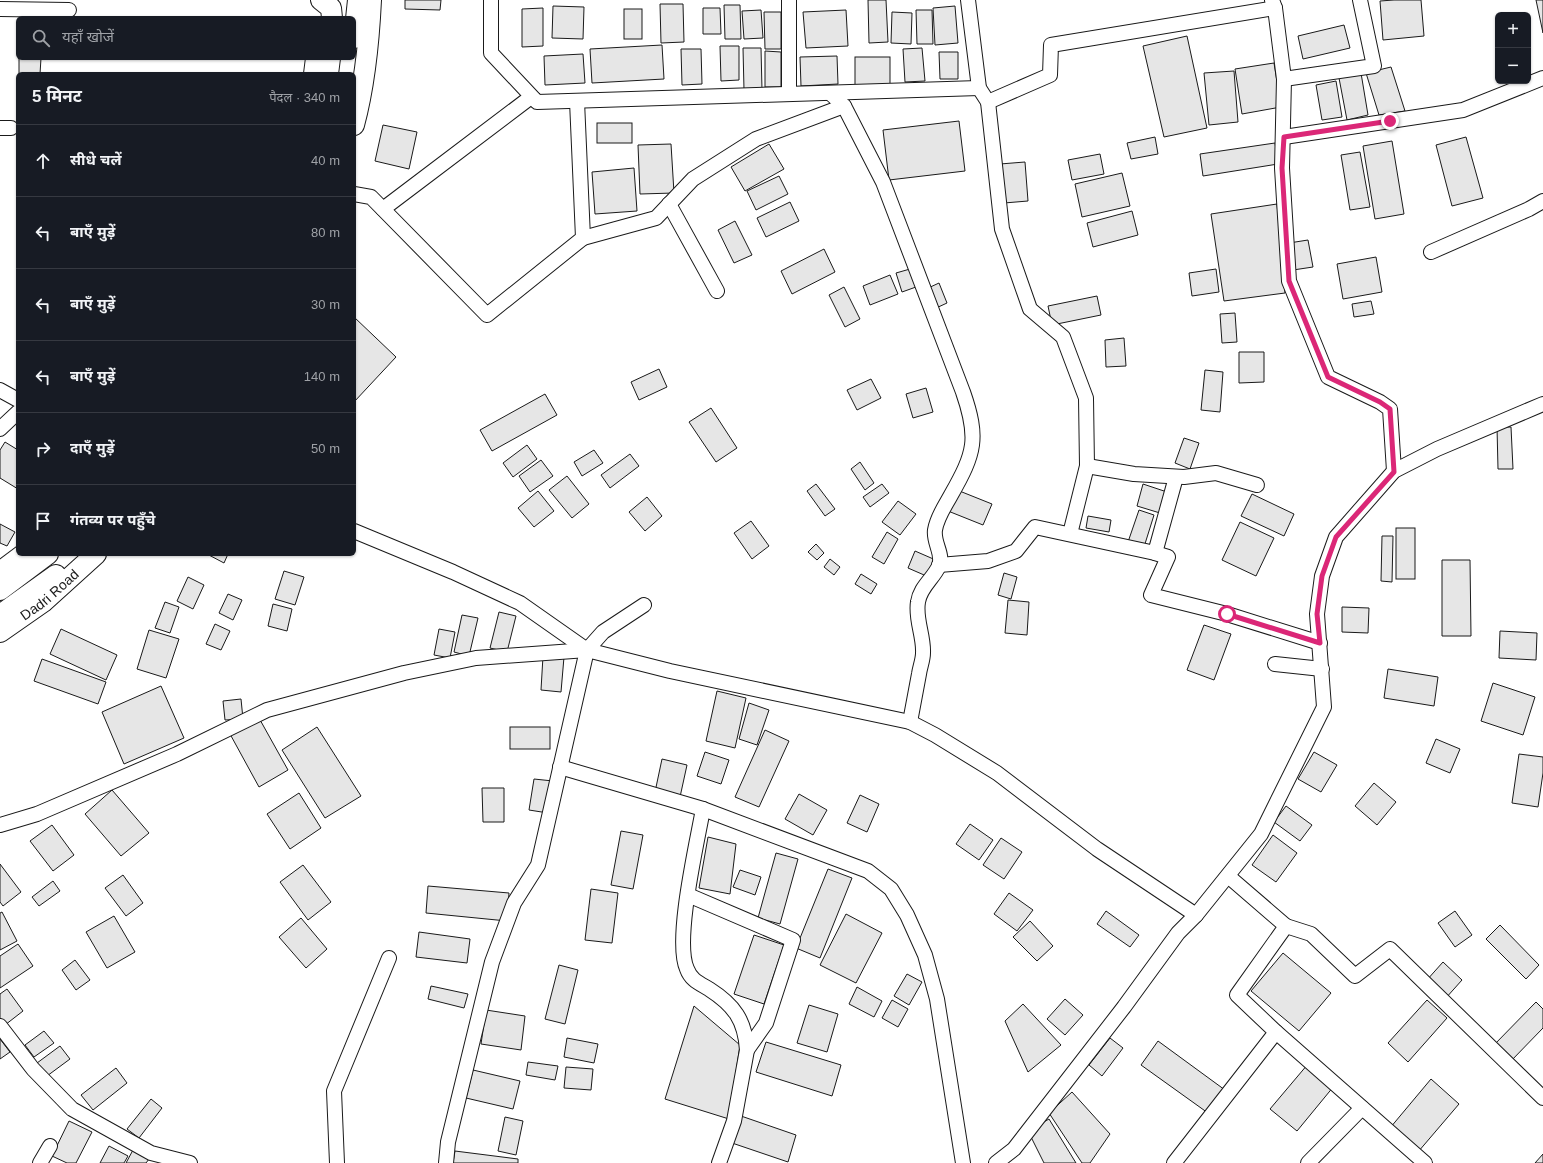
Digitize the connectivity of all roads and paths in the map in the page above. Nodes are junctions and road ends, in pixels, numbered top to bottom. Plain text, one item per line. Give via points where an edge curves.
1 (321, 0) edge
2 (338, 0) edge
3 (358, 0) edge
4 (371, 0) edge
5 (491, 0) edge
6 (789, 0) edge
7 (968, 0) edge
8 (1360, 0) edge
9 (1273, 4) edge
10 (0, 8) edge
11 (69, 10) dead end
12 (319, 16) edge
13 (332, 16) edge
14 (336, 16) edge
15 (359, 38) edge
16 (316, 60) edge
17 (330, 60) edge
18 (352, 60) edge
19 (314, 72) edge
20 (328, 72) edge
21 (350, 72) edge
22 (1543, 78) edge
23 (1284, 79) junction
24 (979, 88) junction
25 (830, 93) junction
26 (789, 94) junction
27 (531, 96) junction
28 (577, 101) junction
29 (988, 102) junction
30 (844, 106) junction
31 (356, 116) edge
32 (1284, 137) junction
33 (356, 194) edge
34 (1543, 201) edge
35 (669, 204) junction
36 (383, 209) junction
37 (583, 238) junction
38 (1431, 252) dead end
39 (717, 291) dead end
40 (0, 390) edge
41 (16, 399) edge
42 (1543, 404) edge
43 (16, 414) edge
44 (0, 430) edge
45 (1087, 466) junction
46 (1394, 472) junction
47 (1176, 477) junction
48 (1257, 485) dead end
49 (356, 532) edge
50 (1070, 534) junction
51 (1155, 553) junction
52 (21, 556) edge
53 (45, 556) edge
54 (75, 556) edge
55 (94, 556) edge
56 (939, 564) junction
57 (0, 572) edge
58 (0, 590) edge
59 (644, 605) dead end
60 (0, 615) edge
61 (0, 632) edge
62 (1320, 643) junction
63 (587, 650) junction
64 (1275, 664) dead end
65 (1322, 669) junction
66 (910, 722) junction
67 (560, 767) junction
68 (703, 809) junction
69 (0, 825) edge
70 (1228, 876) junction
71 (688, 895) junction
72 (1196, 915) junction
73 (1286, 926) junction
74 (389, 958) dead end
75 (0, 1026) edge
76 (1276, 1032) junction
77 (747, 1050) junction
78 (1543, 1098) edge
79 (1362, 1108) junction
80 (50, 1146) dead end
81 (40, 1163) edge
82 (190, 1163) edge
83 (337, 1163) edge
84 (446, 1163) edge
85 (719, 1163) edge
86 (963, 1163) edge
87 (996, 1163) edge
88 (1174, 1163) edge
89 (1308, 1163) edge
90 (1425, 1163) edge

1 - 12 street
1 - 13 street via 331,8
2 - 14 street
3 - 15 street
4 - 15 street
5 - 27 street via 491,53
6 - 26 street
7 - 24 street
8 - 23 street via 1374,66
9 - 23 street
9 - 29 street via 1051,45 1050,74
10 - 11 street
15 - 31 street
16 - 19 street
17 - 20 street
18 - 21 street
22 - 32 street via 1463,110
23 - 32 street
24 - 25 street
24 - 29 street
25 - 26 street
25 - 30 street
26 - 28 street
27 - 28 street via 537,102
27 - 36 street
28 - 37 street
29 - 45 street via 1002,229 1030,309 1063,337 1086,398
30 - 35 street via 756,139 693,179
30 - 56 street via 883,182 963,392 973,425 967,467 939,516 934,531
32 - 46 street via 1282,168 1289,281 1328,377 1390,409
33 - 36 street via 371,197
34 - 38 street
35 - 37 street via 656,218
35 - 39 street
36 - 37 street via 487,315
40 - 41 street
42 - 46 street via 1437,449
43 - 44 street
45 - 47 street via 1134,474
45 - 50 street
46 - 62 street via 1336,537 1322,576 1317,614
47 - 48 street via 1216,473
47 - 51 street
49 - 63 street via 520,603
50 - 51 street
50 - 56 street via 1035,527 1016,551 988,561
51 - 62 street via 1168,557 1151,595 1227,614
52 - 57 street
53 - 58 street
54 - 60 street via 50,580
55 - 61 street, Dadri Road via 43,602
56 - 66 street via 933,577 925,585 918,602 917,613 923,654
59 - 63 street via 603,632
62 - 65 street
63 - 66 street via 670,671
63 - 67 street
63 - 69 street via 476,658 404,673 268,710 170,757 36,814
64 - 65 street
65 - 70 street via 1324,707 1261,834
66 - 72 street via 997,773 1097,849
67 - 68 street
67 - 84 street via 538,864 514,903 492,962 448,1142
68 - 71 street
68 - 86 street via 868,871 891,889 907,915 925,955 938,999
70 - 72 street
70 - 73 street
71 - 77 street via 684,925 684,960 687,970 692,979 719,995 735,1010 745,1033
71 - 77 street via 793,940 766,1023
72 - 87 street via 1178,933 1014,1149
73 - 76 street via 1238,995
73 - 78 street via 1311,934 1355,976 1390,949
74 - 83 street via 334,1091
75 - 82 street via 34,1069 72,1109 151,1153
76 - 79 street
76 - 88 street
77 - 85 street via 734,1121
79 - 89 street
79 - 90 street
80 - 81 street

